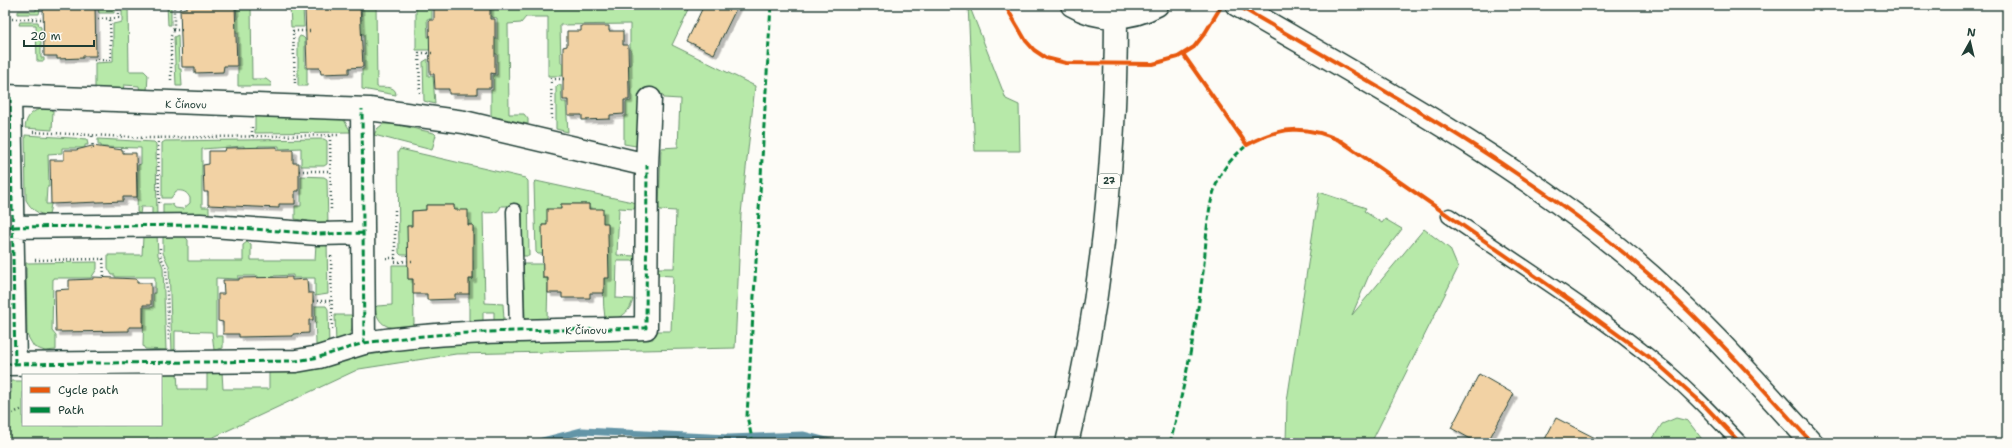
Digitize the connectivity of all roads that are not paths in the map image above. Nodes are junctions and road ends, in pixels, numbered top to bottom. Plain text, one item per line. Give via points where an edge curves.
1 (1072, 5) edge
2 (1157, 5) edge
3 (1237, 5) edge
4 (1116, 17) junction
5 (8, 96) edge
6 (650, 99) dead end
7 (362, 109) junction
8 (647, 165) junction
9 (514, 212) dead end
10 (1448, 216) dead end
11 (9, 227) edge
12 (363, 233) junction
13 (517, 332) junction
14 (364, 343) junction
15 (10, 364) edge
16 (1067, 443) edge
17 (1740, 443) edge
18 (1812, 443) edge

1 - 4 street via 1098,16
2 - 4 street via 1133,15
3 - 18 street via 1460,136 1566,207 1631,259 1688,312 1742,366
4 - 16 street, 27 via 1114,126 1104,238 1088,344
5 - 7 street, K Čínovu
5 - 11 street, K Čínovu via 11,131
6 - 8 street, K Čínovu
7 - 8 street, K Čínovu via 464,122
7 - 12 street
8 - 13 street, K Čínovu via 646,328
9 - 13 lane
10 - 17 lane via 1657,363 1704,404
11 - 12 street via 200,225 319,234
11 - 15 street, K Čínovu via 13,260
12 - 14 street
13 - 14 street, K Čínovu via 477,332
14 - 15 street, K Čínovu via 319,357 296,361

